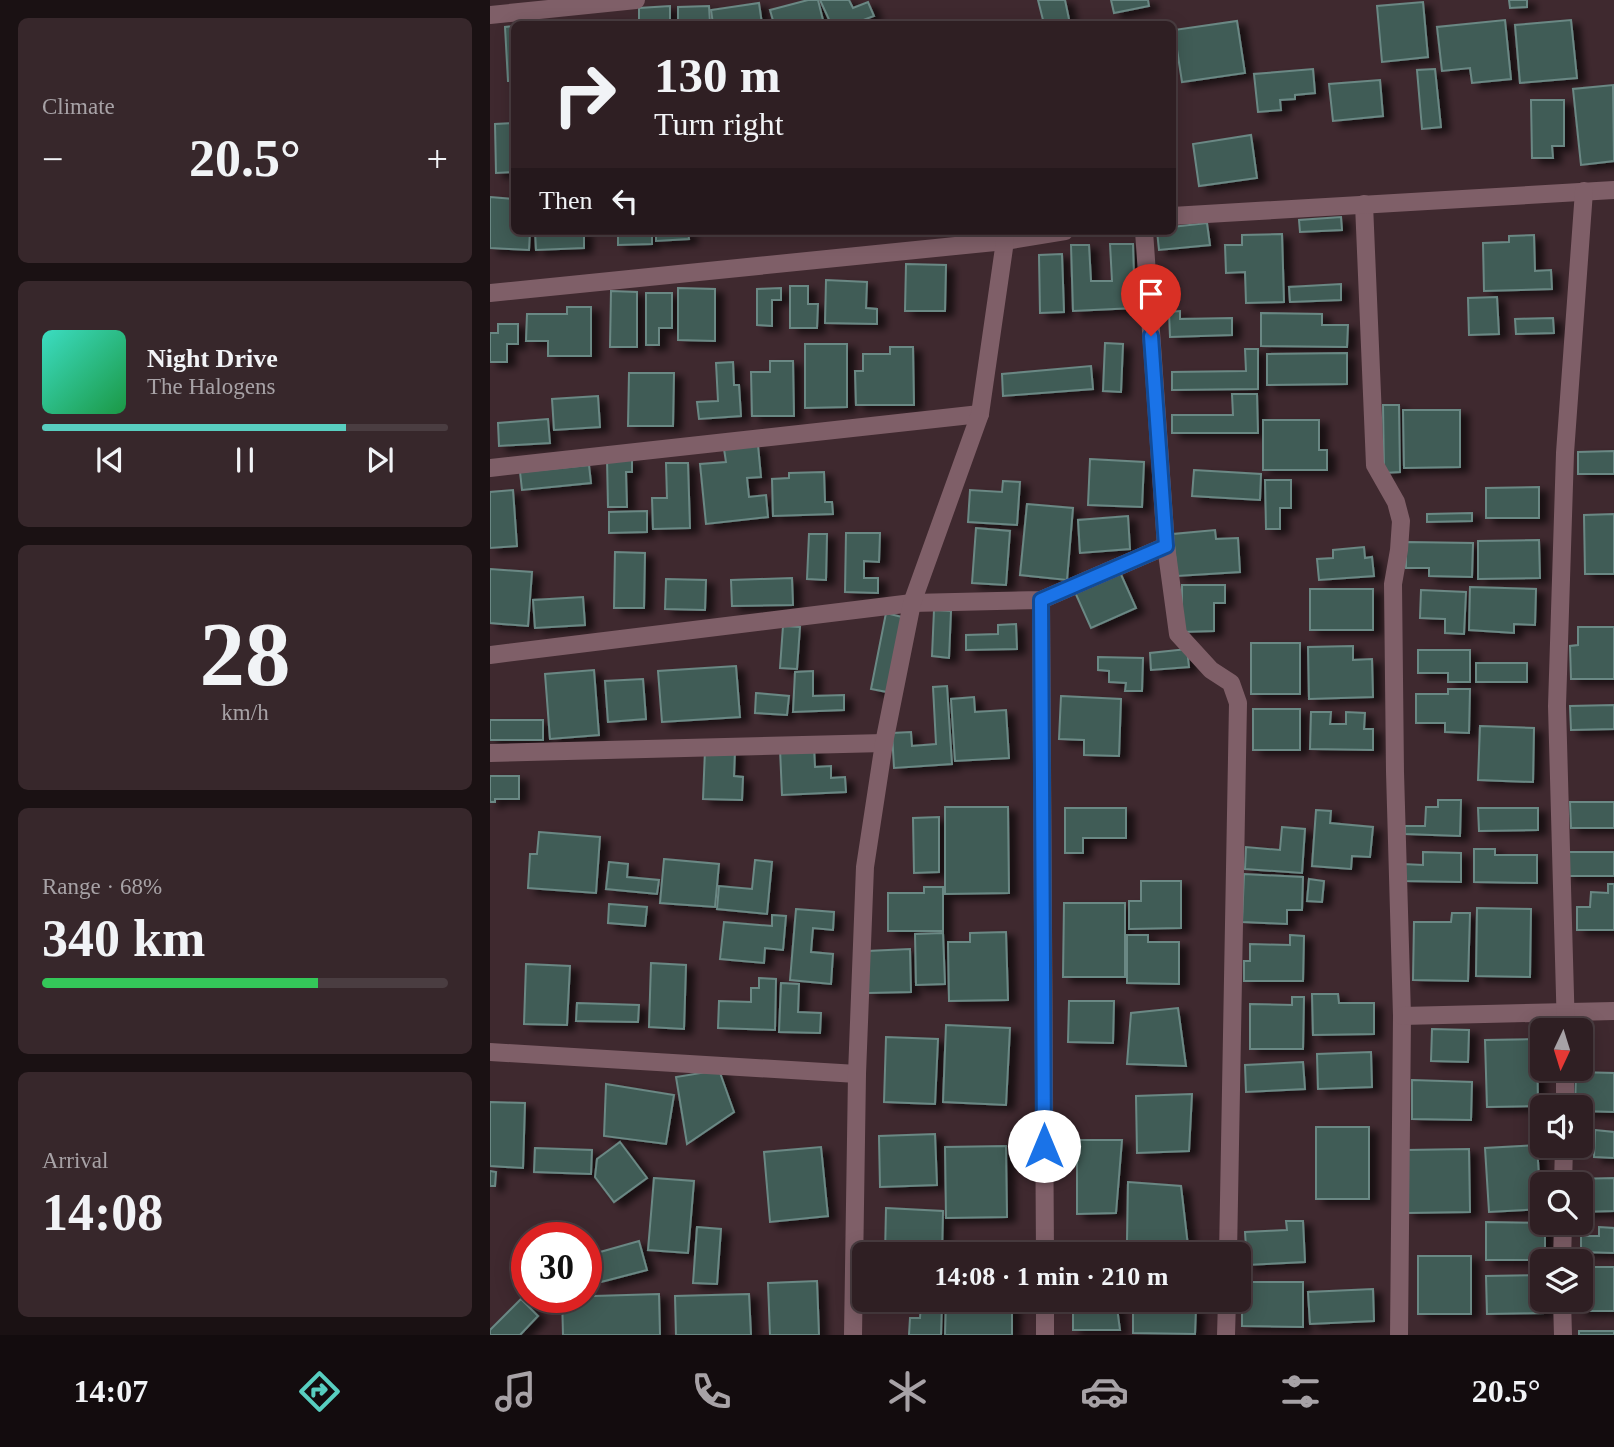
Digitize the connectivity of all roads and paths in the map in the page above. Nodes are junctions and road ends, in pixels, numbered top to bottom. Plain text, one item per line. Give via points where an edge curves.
1 (636, 0) edge
2 (490, 15) edge
3 (1614, 190) edge
4 (1584, 191) junction
5 (1364, 204) junction
6 (1176, 216) edge
7 (1041, 235) edge
8 (1144, 235) edge
9 (1005, 241) junction
10 (490, 293) edge
11 (980, 414) junction
12 (490, 468) edge
13 (1166, 546) junction
14 (1041, 600) junction
15 (912, 603) junction
16 (490, 655) edge
17 (884, 743) junction
18 (490, 753) edge
19 (1614, 1011) edge
20 (1402, 1016) junction
21 (1566, 1018) edge
22 (1583, 1018) edge
23 (1530, 1021) edge
24 (490, 1052) edge
25 (857, 1074) junction
26 (1045, 1242) edge
27 (1228, 1242) edge
28 (1045, 1312) edge
29 (1227, 1312) edge
30 (1562, 1312) edge
31 (853, 1335) edge
32 (1045, 1335) edge
33 (1226, 1335) edge
34 (1399, 1335) edge
35 (1563, 1335) edge

1 - 2 street
3 - 4 street
4 - 5 street
4 - 21 street via 1565,453 1557,706
5 - 6 street
5 - 20 street via 1375,465 1401,521 1393,598
7 - 9 street
8 - 13 street
9 - 10 street
9 - 11 street
11 - 12 street
11 - 15 street
13 - 14 street
13 - 27 street via 1178,634 1211,670 1231,683 1238,703
14 - 15 street
14 - 26 street
15 - 16 street
15 - 17 street
17 - 18 street
17 - 25 street via 865,867
19 - 22 street
20 - 23 street
20 - 34 street
24 - 25 street
25 - 31 street
28 - 32 street
29 - 33 street
30 - 35 street

